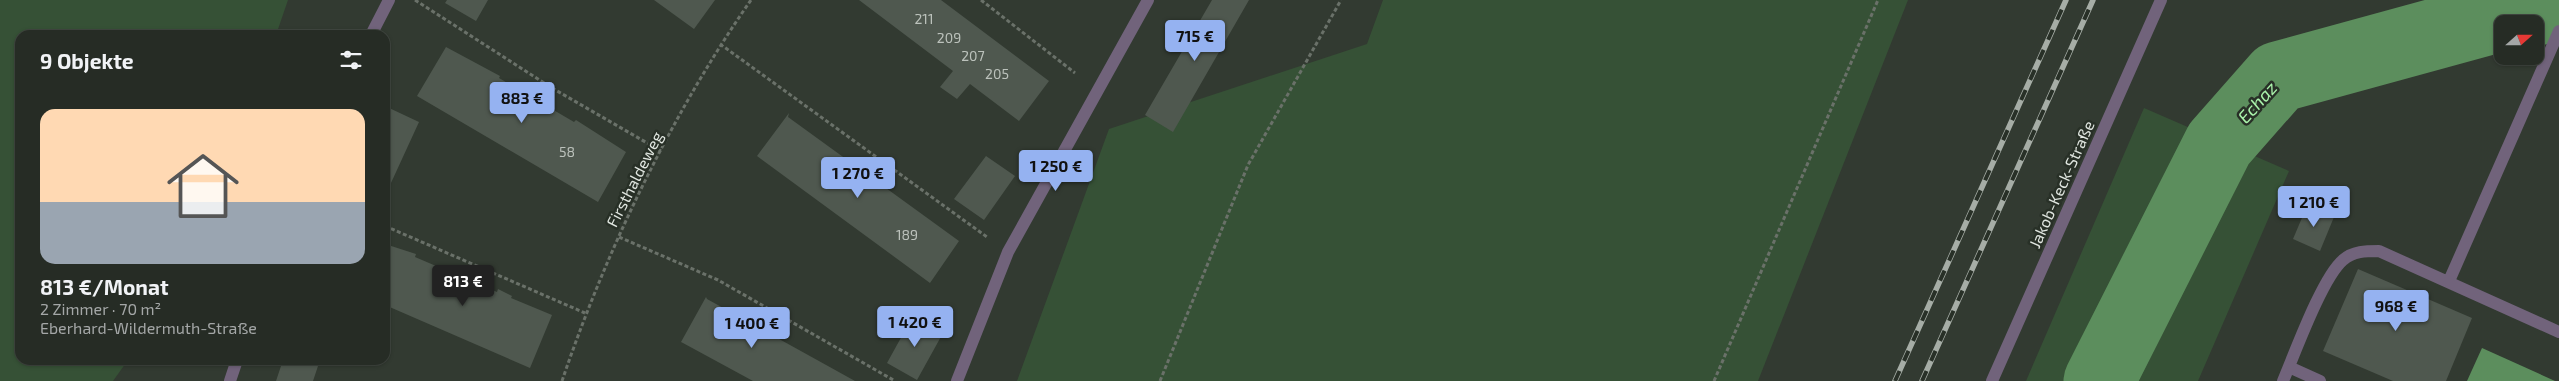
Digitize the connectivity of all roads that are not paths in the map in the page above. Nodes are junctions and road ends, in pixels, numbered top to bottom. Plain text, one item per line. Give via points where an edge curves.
1 (389, 0) edge
2 (1148, 0) edge
3 (2161, 0) edge
4 (374, 30) edge
5 (2559, 31) edge
6 (2449, 281) junction
7 (2559, 332) edge
8 (235, 365) edge
9 (2289, 367) junction
10 (230, 381) edge
11 (956, 381) edge
12 (1992, 381) edge
13 (2283, 381) edge
14 (2320, 381) edge

1 - 4 street
2 - 11 street via 1008,252
3 - 12 street, Jakob-Keck-Straße
5 - 6 street
6 - 7 street
6 - 9 street via 2379,251 2360,251 2343,260 2330,274
8 - 10 street
9 - 13 street
9 - 14 street

